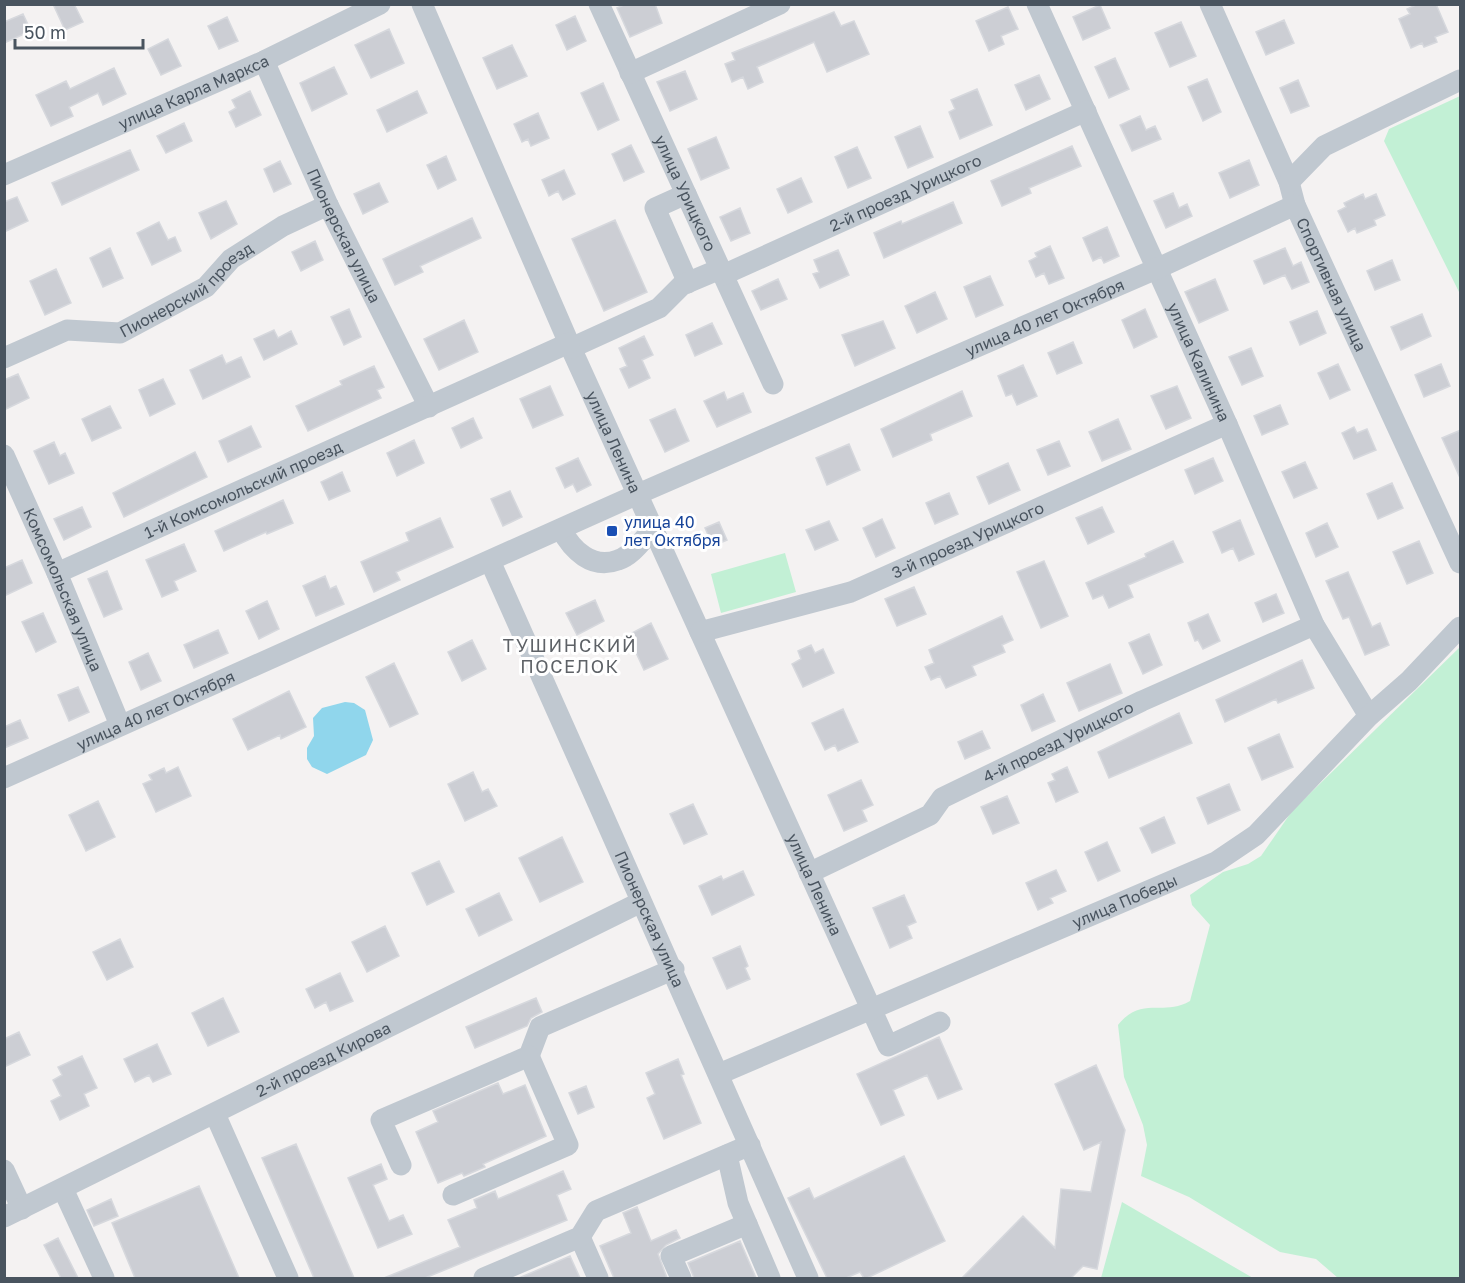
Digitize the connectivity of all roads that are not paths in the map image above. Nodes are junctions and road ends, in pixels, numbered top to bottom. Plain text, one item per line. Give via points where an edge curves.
1 (380, 4) edge
2 (422, 4) edge
3 (599, 4) edge
4 (780, 4) edge
5 (1037, 4) edge
6 (1210, 4) edge
7 (264, 61) junction
8 (630, 73) junction
9 (1461, 80) edge
10 (1086, 111) junction
11 (4, 176) edge
12 (1289, 182) junction
13 (686, 194) junction
14 (1295, 205) junction
15 (328, 206) junction
16 (1156, 269) junction
17 (722, 272) junction
18 (688, 283) junction
19 (570, 345) junction
20 (4, 358) edge
21 (773, 384) dead end
22 (429, 407) junction
23 (1227, 424) junction
24 (4, 455) edge
25 (638, 494) junction
26 (654, 528) junction
27 (561, 529) junction
28 (490, 561) junction
29 (1461, 563) edge
30 (57, 573) junction
31 (1314, 625) junction
32 (1461, 627) edge
33 (700, 632) junction
34 (1369, 716) junction
35 (120, 725) junction
36 (4, 778) edge
37 (809, 873) junction
38 (641, 902) junction
39 (674, 969) junction
40 (871, 1009) junction
41 (940, 1022) dead end
42 (529, 1056) junction
43 (719, 1074) junction
44 (215, 1114) junction
45 (750, 1145) junction
46 (727, 1155) junction
47 (401, 1165) dead end
48 (4, 1170) edge
49 (63, 1189) junction
50 (453, 1195) dead end
51 (14, 1213) edge
52 (747, 1224) junction
53 (580, 1237) junction
54 (104, 1278) edge
55 (288, 1278) edge
56 (484, 1278) edge
57 (598, 1278) edge
58 (681, 1278) edge
59 (770, 1278) edge
60 (808, 1278) edge

1 - 7 street, улица Карла Маркса
2 - 19 street, улица Ленина
3 - 8 street, улица Урицкого
4 - 8 street
5 - 10 street, улица Калинина
6 - 12 street, Спортивная улица
7 - 11 street, улица Карла Маркса
7 - 15 street, Пионерская улица
8 - 13 street, улица Урицкого
9 - 12 street via 1324,146
10 - 16 street, улица Калинина
10 - 17 street, 2-й проезд Урицкого
12 - 14 street, Спортивная улица
13 - 17 street, улица Урицкого
13 - 18 street via 655,208
14 - 16 street, улица 40 лет Октября
14 - 29 street, Спортивная улица
15 - 20 street, Пионерский проезд via 283,226 231,259 206,288 120,333 67,330
15 - 22 street, Пионерская улица
16 - 23 street, улица Калинина
16 - 25 street, улица 40 лет Октября
17 - 18 street, 2-й проезд Урицкого
17 - 21 street, улица Урицкого
18 - 19 street, 2-й проезд Урицкого via 659,309
19 - 22 street
19 - 25 street, улица Ленина
22 - 30 street, 1-й Комсомольский проезд
23 - 31 street, улица Калинина
23 - 33 street, 3-й проезд Урицкого via 851,592
24 - 30 street, Комсомольская улица
25 - 26 street, улица Ленина
25 - 27 street, улица 40 лет Октября
26 - 27 street via 632,551 606,562 577,553
26 - 33 street, улица Ленина
27 - 28 street, улица 40 лет Октября
28 - 35 street, улица 40 лет Октября
28 - 38 street, Пионерская улица
30 - 35 street, Комсомольская улица
31 - 34 street, улица Калинина
31 - 37 street, 4-й проезд Урицкого via 1142,701 942,798 930,815
32 - 34 street, улица Победы
33 - 37 street, улица Ленина
34 - 40 street, улица Победы via 1256,835 1216,862
35 - 36 street, улица 40 лет Октября
37 - 40 street, улица Ленина
38 - 39 street, Пионерская улица
38 - 44 street, 2-й проезд Кирова
39 - 42 street via 540,1027
39 - 43 street, Пионерская улица
40 - 41 street, улица Ленина via 888,1046
40 - 43 street, улица Победы
42 - 47 street via 381,1120
42 - 50 street via 568,1145
43 - 45 street, Пионерская улица
44 - 49 street, 2-й проезд Кирова
44 - 55 street
45 - 46 street
45 - 60 street, Пионерская улица
46 - 52 street
46 - 53 street via 596,1211
48 - 51 street
49 - 51 street, 2-й проезд Кирова
49 - 54 street
52 - 58 street via 671,1256
52 - 59 street
53 - 56 street
53 - 57 street

